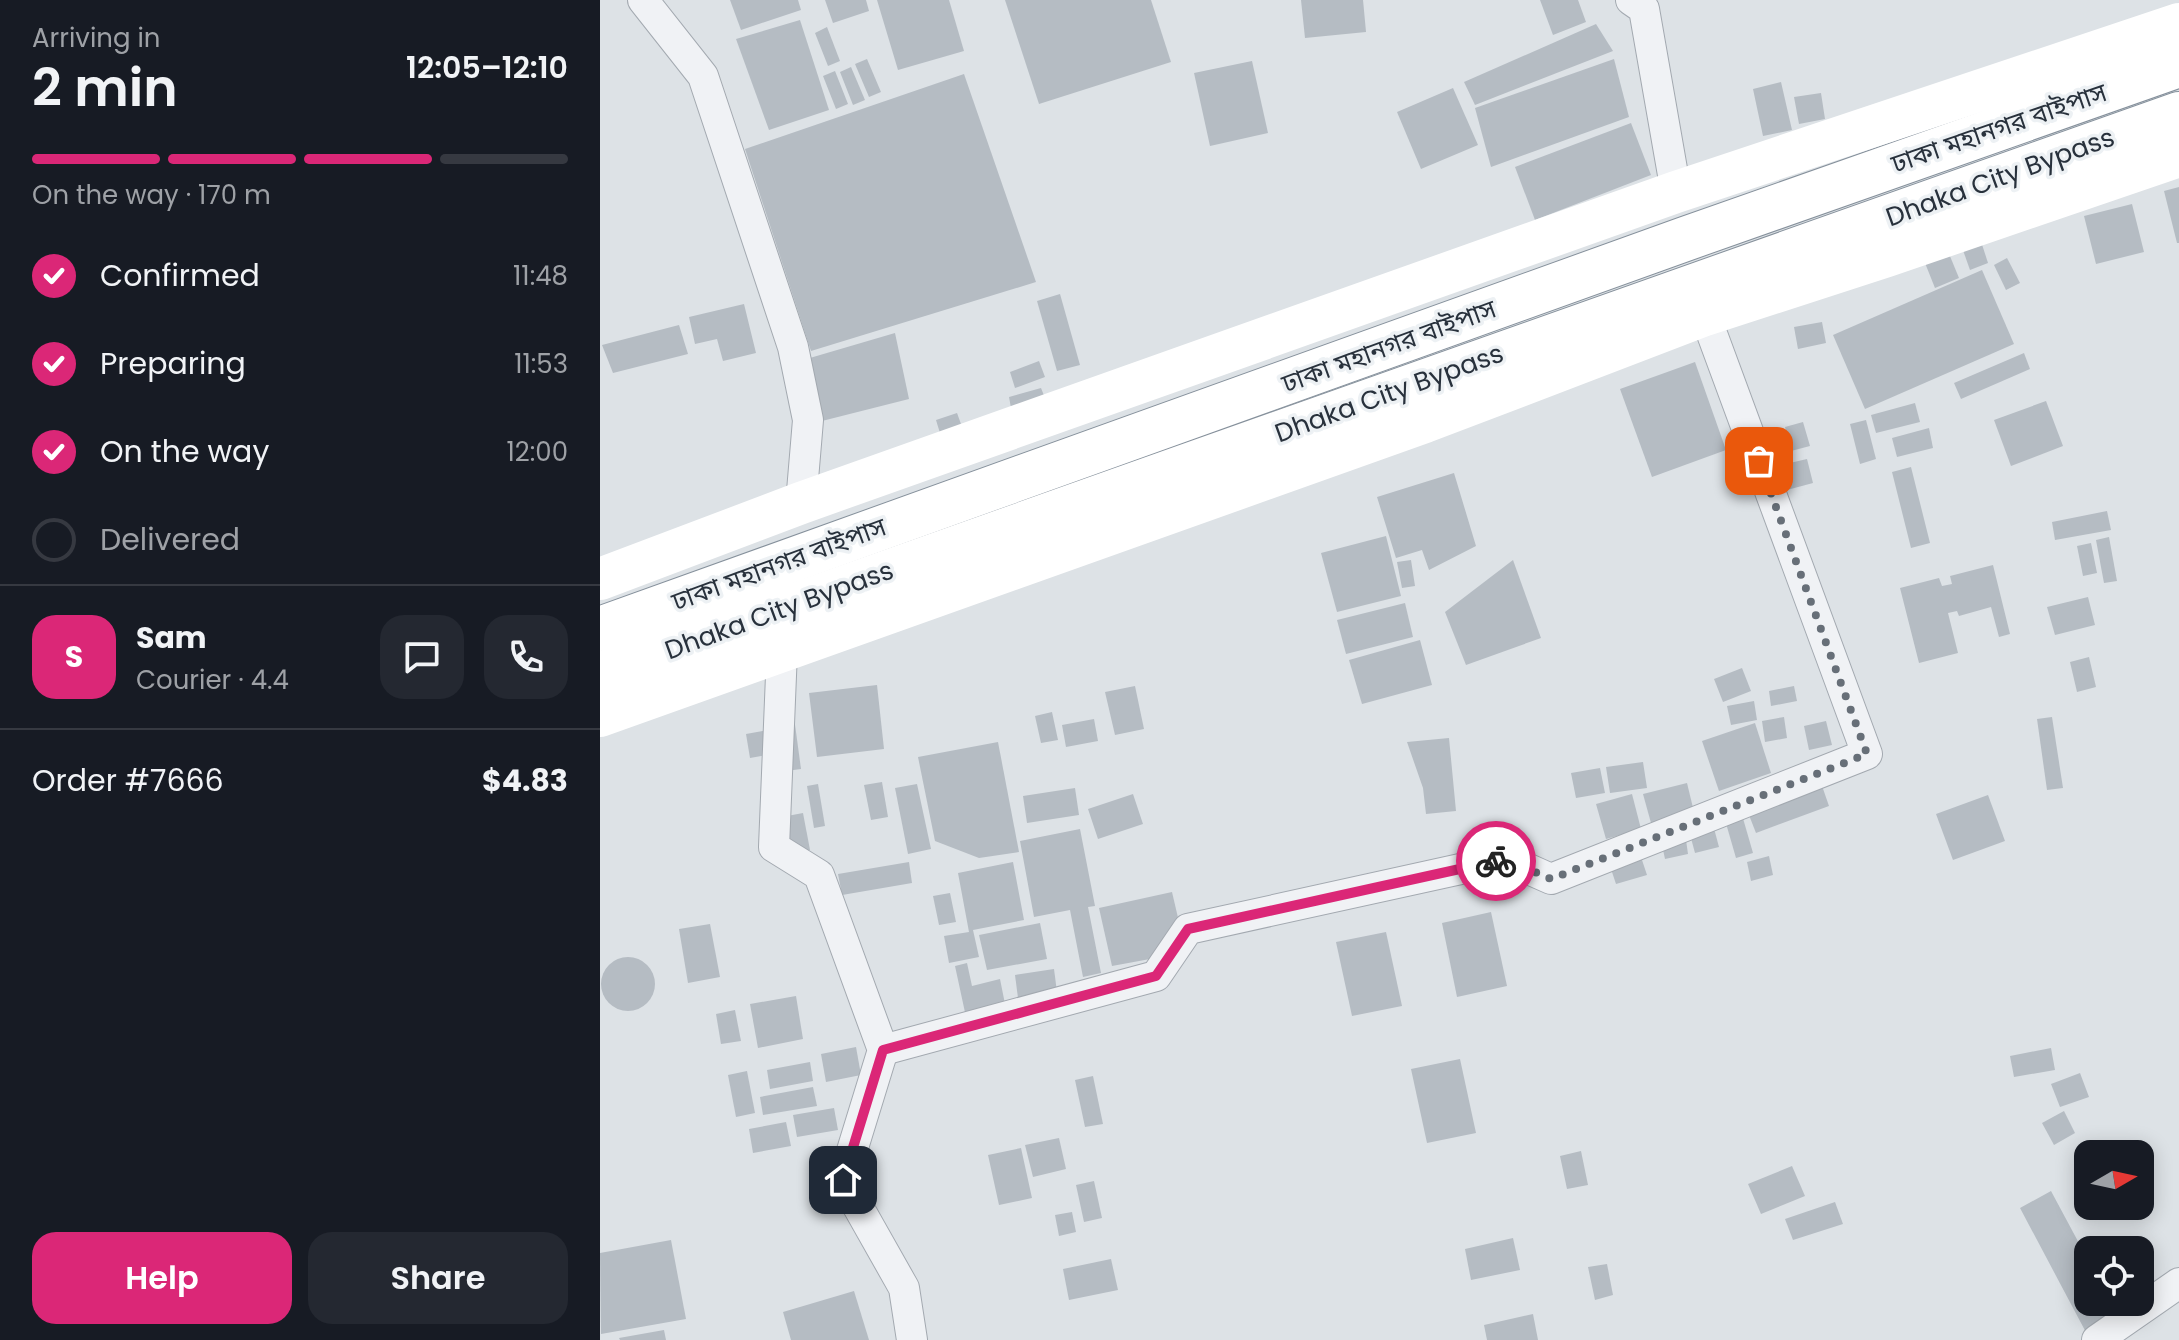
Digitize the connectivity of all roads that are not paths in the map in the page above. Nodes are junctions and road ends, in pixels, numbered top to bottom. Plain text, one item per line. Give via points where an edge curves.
1 (643, 0) edge
2 (1631, 0) edge
3 (2179, 24) edge
4 (2179, 65) edge
5 (2179, 114) edge
6 (2179, 156) edge
7 (1676, 192) junction
8 (1705, 315) junction
9 (801, 503) junction
10 (600, 579) edge
11 (600, 629) edge
12 (782, 651) junction
13 (600, 674) edge
14 (600, 716) edge
15 (883, 1050) junction
16 (2179, 1283) edge
17 (912, 1340) edge
18 (2097, 1340) edge

1 - 9 street via 703,76 793,347 808,420
2 - 7 street via 1644,9
3 - 7 main road
4 - 11 highway, ঢাকা মহানগর বাইপাস
5 - 13 highway, Dhaka City Bypass
6 - 8 main road
7 - 9 main road
8 - 12 main road via 1425,422
8 - 15 street via 1867,754 1551,879 1506,859 1188,929 1156,976
9 - 10 main road
12 - 14 main road
12 - 15 street via 774,847 819,875
15 - 17 street via 843,1180 904,1288
16 - 18 street

